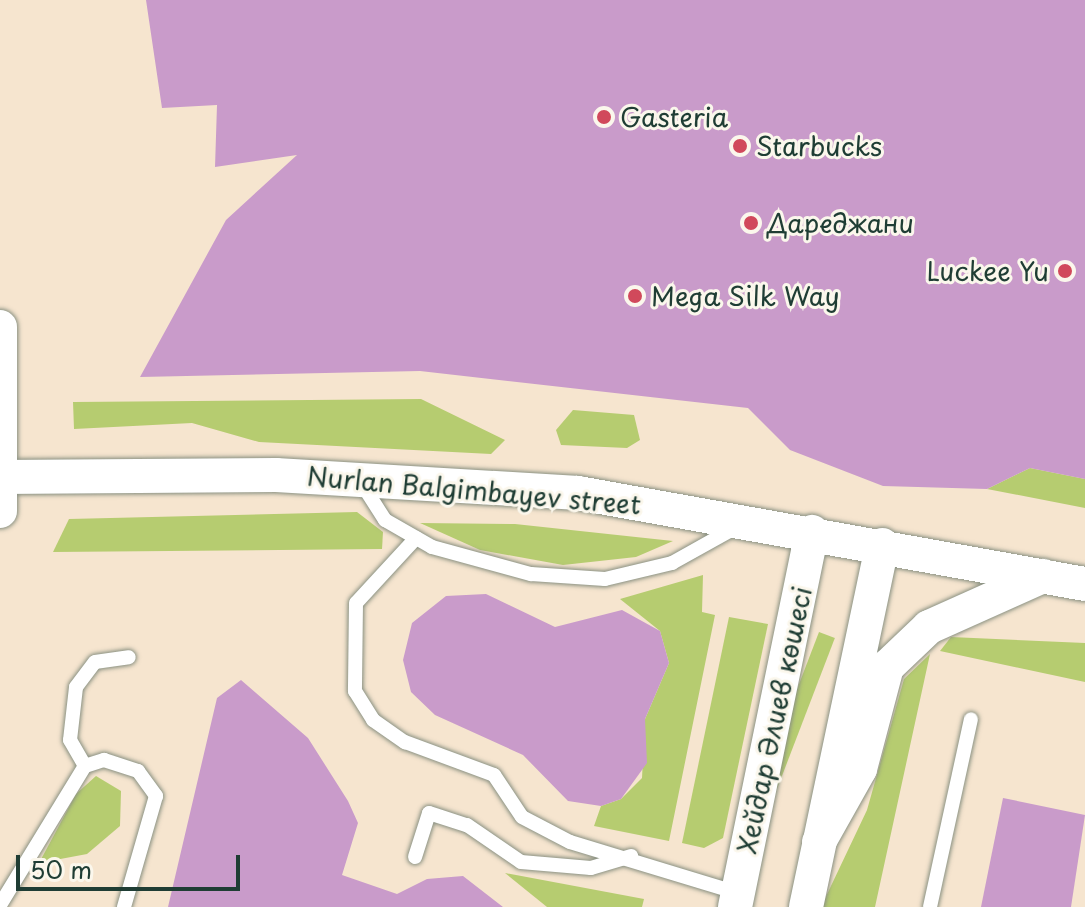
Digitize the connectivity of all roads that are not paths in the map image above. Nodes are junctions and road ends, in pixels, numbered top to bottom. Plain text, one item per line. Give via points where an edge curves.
1 (0, 327) edge
2 (1, 477) edge
3 (357, 478) junction
4 (0, 511) edge
5 (750, 520) junction
6 (812, 532) junction
7 (416, 538) junction
8 (882, 545) junction
9 (1043, 576) junction
10 (1085, 584) edge
11 (129, 657) dead end
12 (971, 719) dead end
13 (85, 766) junction
14 (819, 842) junction
15 (631, 855) junction
16 (415, 857) dead end
17 (737, 900) edge
18 (0, 905) edge
19 (124, 907) edge
20 (806, 907) edge
21 (930, 907) edge

1 - 2 street
2 - 3 street, Nurlan Balgimbayev street
2 - 4 street
3 - 5 street, Nurlan Balgimbayev street via 578,493
3 - 7 lane via 385,520
5 - 6 street, Nurlan Balgimbayev street
5 - 7 lane via 672,563 605,579 478,564
6 - 8 street, Nurlan Balgimbayev street
6 - 17 street, Хейдар Әлиев көшесі
7 - 15 lane via 356,603 355,691 373,720 405,742 494,775 522,817 570,842
8 - 9 street, Nurlan Balgimbayev street
8 - 14 street
9 - 10 street, Nurlan Balgimbayev street
9 - 14 street via 929,627 887,667 860,769
11 - 13 lane via 95,662 76,687 70,740
12 - 21 lane
13 - 18 lane
13 - 19 lane via 122,763 138,771 156,796
14 - 20 street
15 - 16 lane via 591,868 521,862 467,825 429,813
15 - 17 lane

